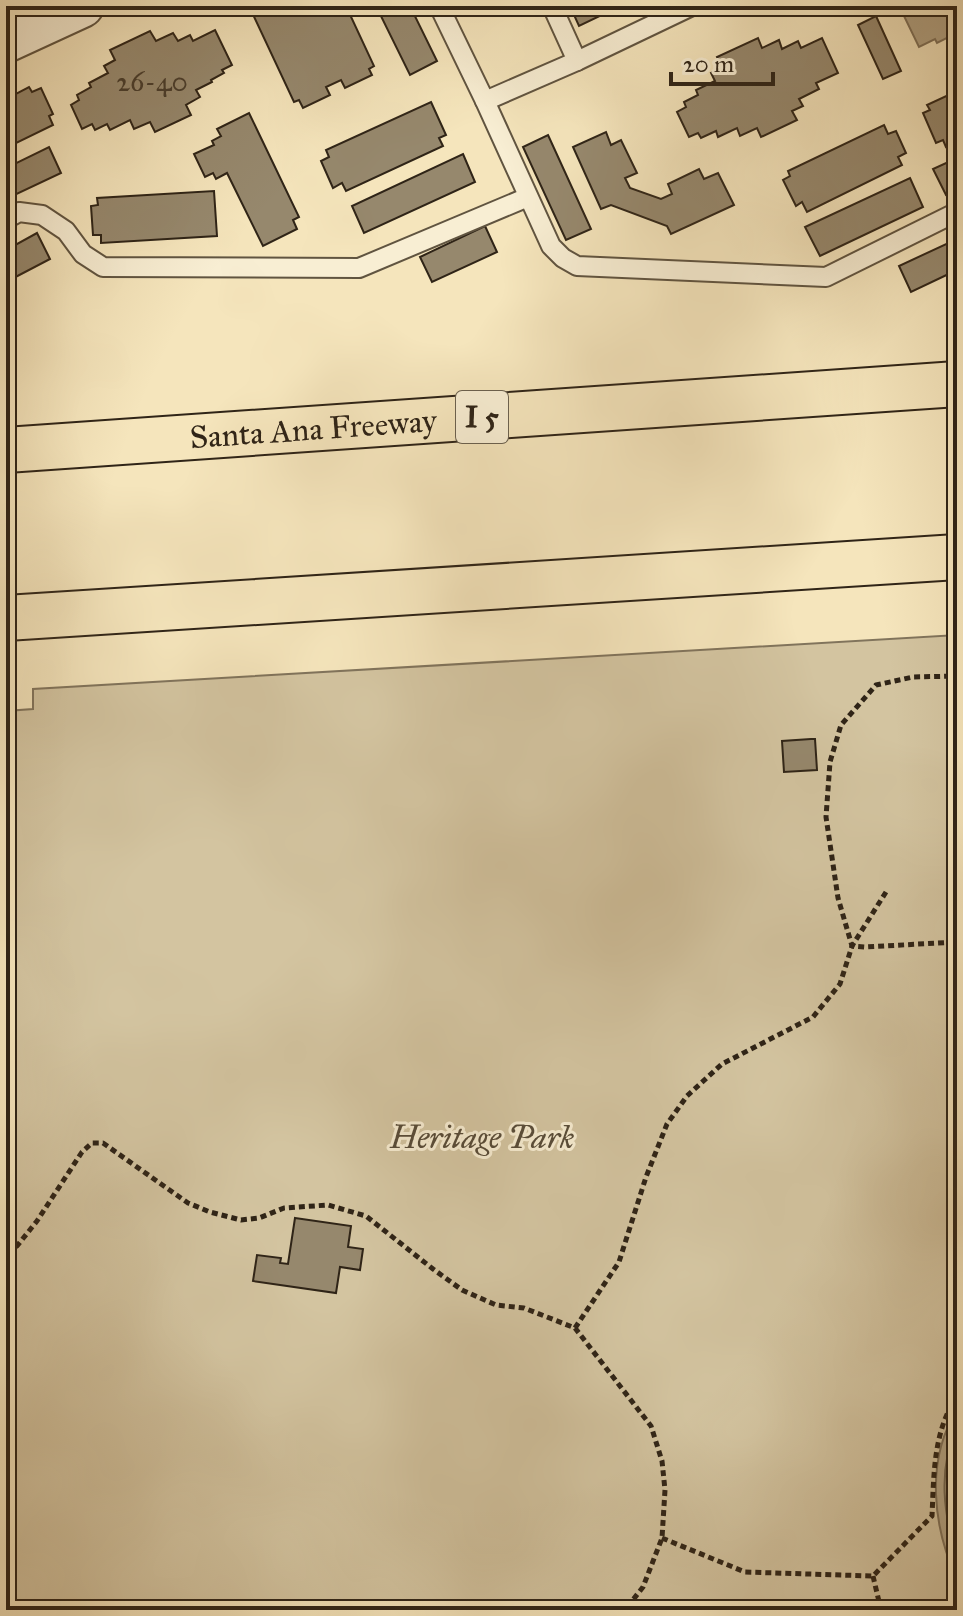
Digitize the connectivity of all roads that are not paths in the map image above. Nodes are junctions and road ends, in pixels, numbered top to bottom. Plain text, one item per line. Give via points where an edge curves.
1 (82, 6) edge
2 (439, 6) edge
3 (552, 6) edge
4 (692, 6) edge
5 (6, 41) edge
6 (577, 61) junction
7 (485, 101) junction
8 (528, 197) junction
9 (957, 212) edge
10 (6, 219) edge
11 (957, 384) edge
12 (6, 450) edge
13 (957, 557) edge
14 (6, 618) edge

1 - 5 street
2 - 7 lane
3 - 6 lane
4 - 6 lane
6 - 7 lane
7 - 8 lane
8 - 9 lane via 551,246 577,266 826,277
8 - 10 lane via 359,268 103,267 42,215 19,212
11 - 12 highway, Santa Ana Freeway / I 5
13 - 14 highway

